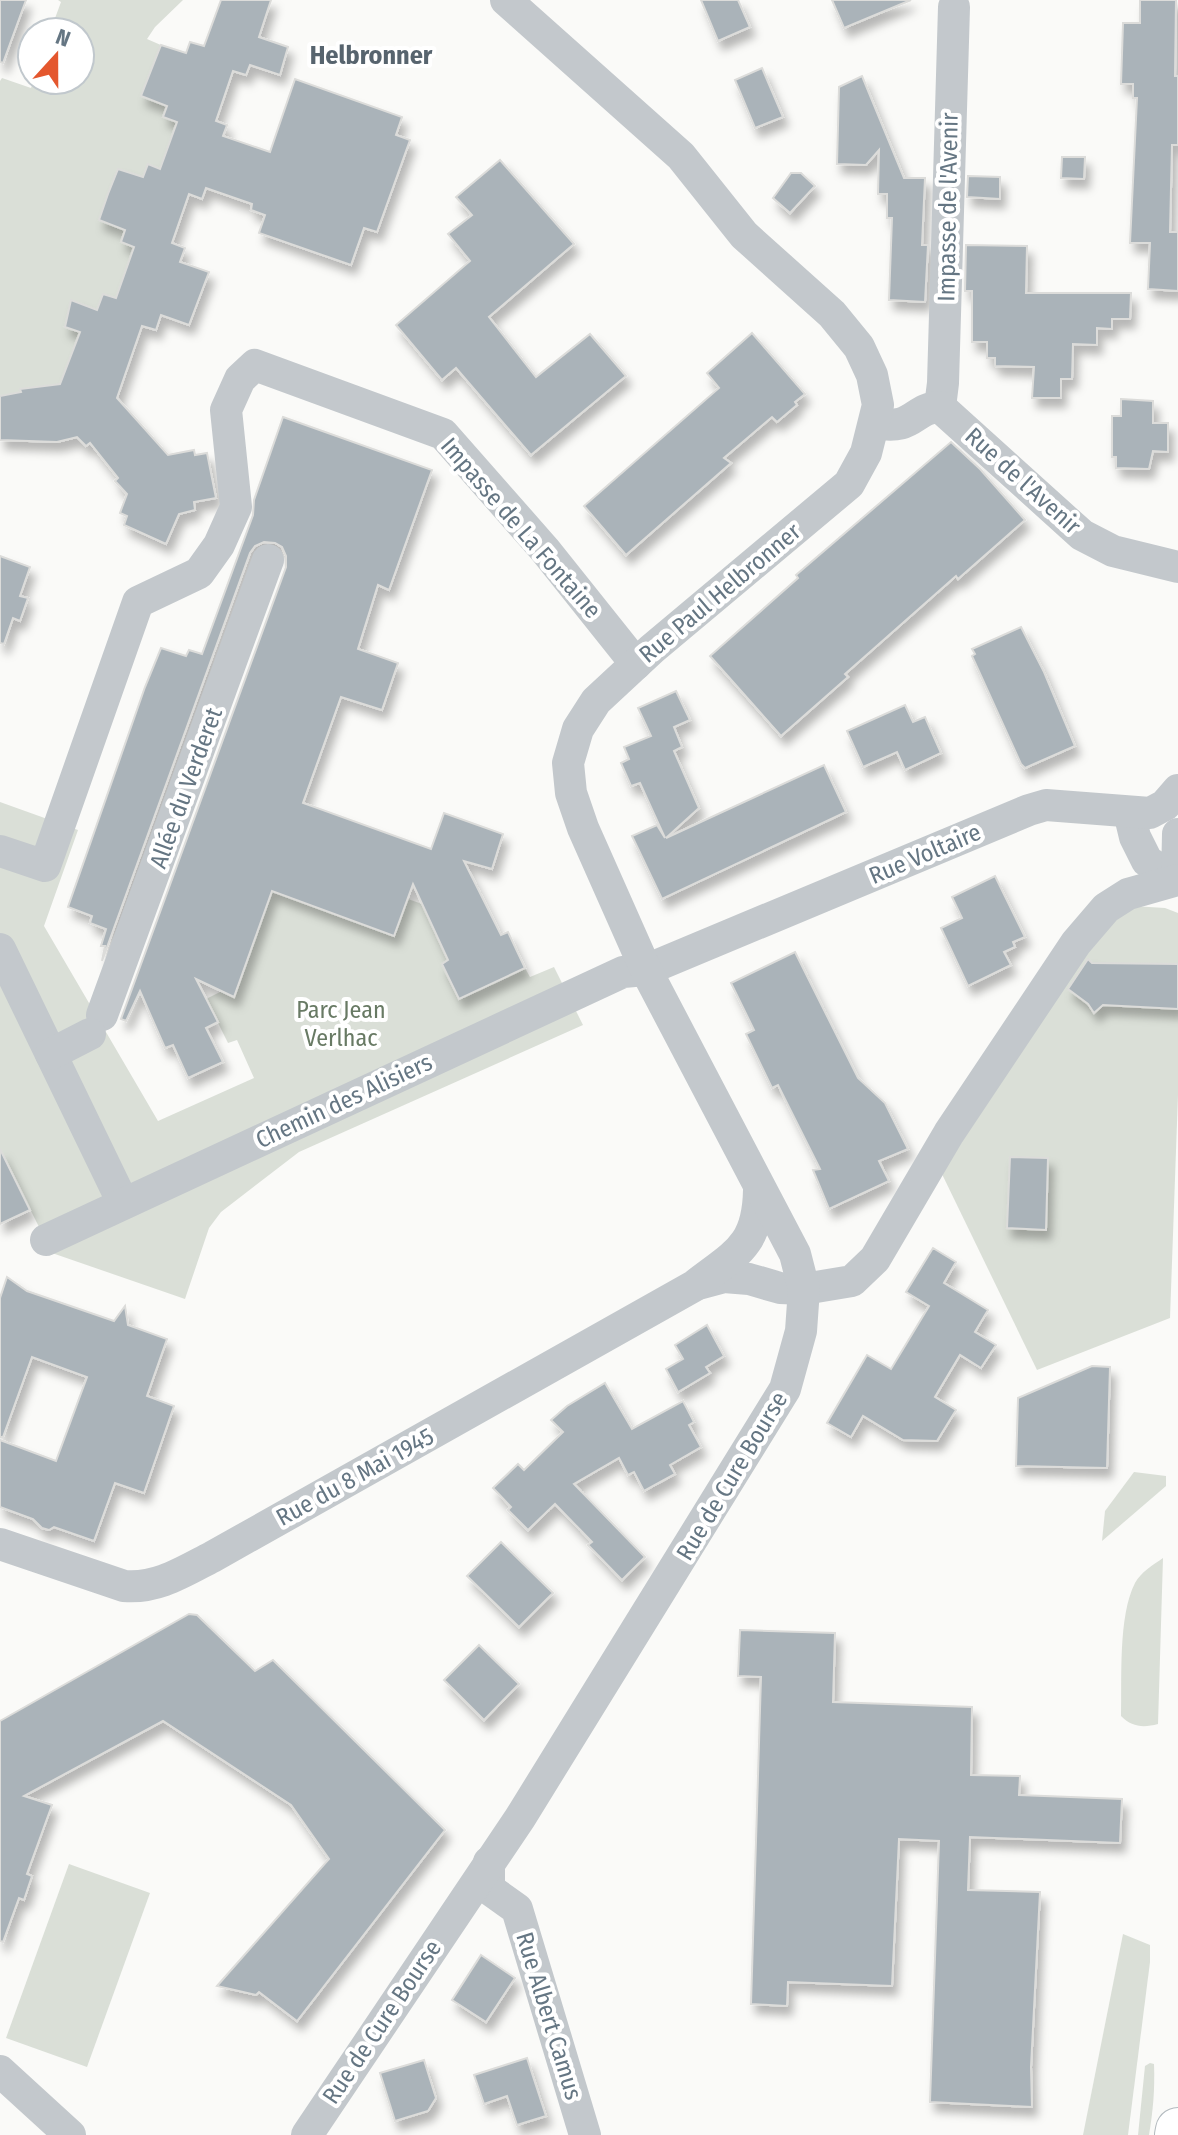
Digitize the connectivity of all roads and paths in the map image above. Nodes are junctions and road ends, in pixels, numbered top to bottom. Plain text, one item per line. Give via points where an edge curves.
1 (506, 0) edge
2 (954, 7) dead end
3 (940, 407) junction
4 (875, 423) junction
5 (268, 560) dead end
6 (1178, 567) edge
7 (636, 664) junction
8 (1178, 790) edge
9 (1129, 812) junction
10 (1178, 834) edge
11 (0, 851) edge
12 (1178, 880) edge
13 (0, 949) edge
14 (646, 970) junction
15 (51, 1054) junction
16 (759, 1190) junction
17 (123, 1203) junction
18 (46, 1240) dead end
19 (694, 1286) junction
20 (804, 1289) junction
21 (0, 1544) edge
22 (489, 1862) junction
23 (0, 2071) edge
24 (70, 2135) edge
25 (307, 2135) edge
26 (585, 2135) edge

1 - 4 street, Rue Paul Helbronner via 681,156 744,235 832,314 859,347 872,375 878,405
2 - 3 street, Impasse de l'Avenir
3 - 4 street via 929,407 908,423
3 - 6 street, Rue de l'Avenir via 1082,535 1113,551
4 - 7 street, Rue Paul Helbronner via 849,484
5 - 15 street, Allée du Verderet via 96,1025
7 - 11 street, Impasse de La Fontaine via 443,434 255,365 240,379 226,410 236,507 219,545 199,573 138,602 45,866
7 - 14 street, Rue Paul Helbronner via 596,701 578,729 568,763 583,828
8 - 9 street, Rue Voltaire via 1150,813
9 - 12 street via 1147,861
9 - 14 street, Rue Voltaire via 1046,805 1029,810
10 - 12 street
12 - 20 street via 1128,894 1106,908 1076,943 957,1120 875,1259 852,1281
13 - 15 street
14 - 16 street, Rue Paul Helbronner
14 - 17 street, Chemin des Alisiers via 623,972
15 - 17 street
16 - 19 street, Rue du 8 Mai 1945 via 755,1229 740,1250
16 - 20 street, Rue Paul Helbronner via 795,1254
17 - 18 street, Chemin des Alisiers
19 - 20 street, Rue du 8 Mai 1945 via 724,1277
19 - 21 street, Rue du 8 Mai 1945 via 157,1584 124,1586
20 - 22 street, Rue de Cure Bourse via 801,1331 785,1389
22 - 25 street, Rue de Cure Bourse
22 - 26 street, Rue Albert Camus via 489,1889 517,1909
23 - 24 street

